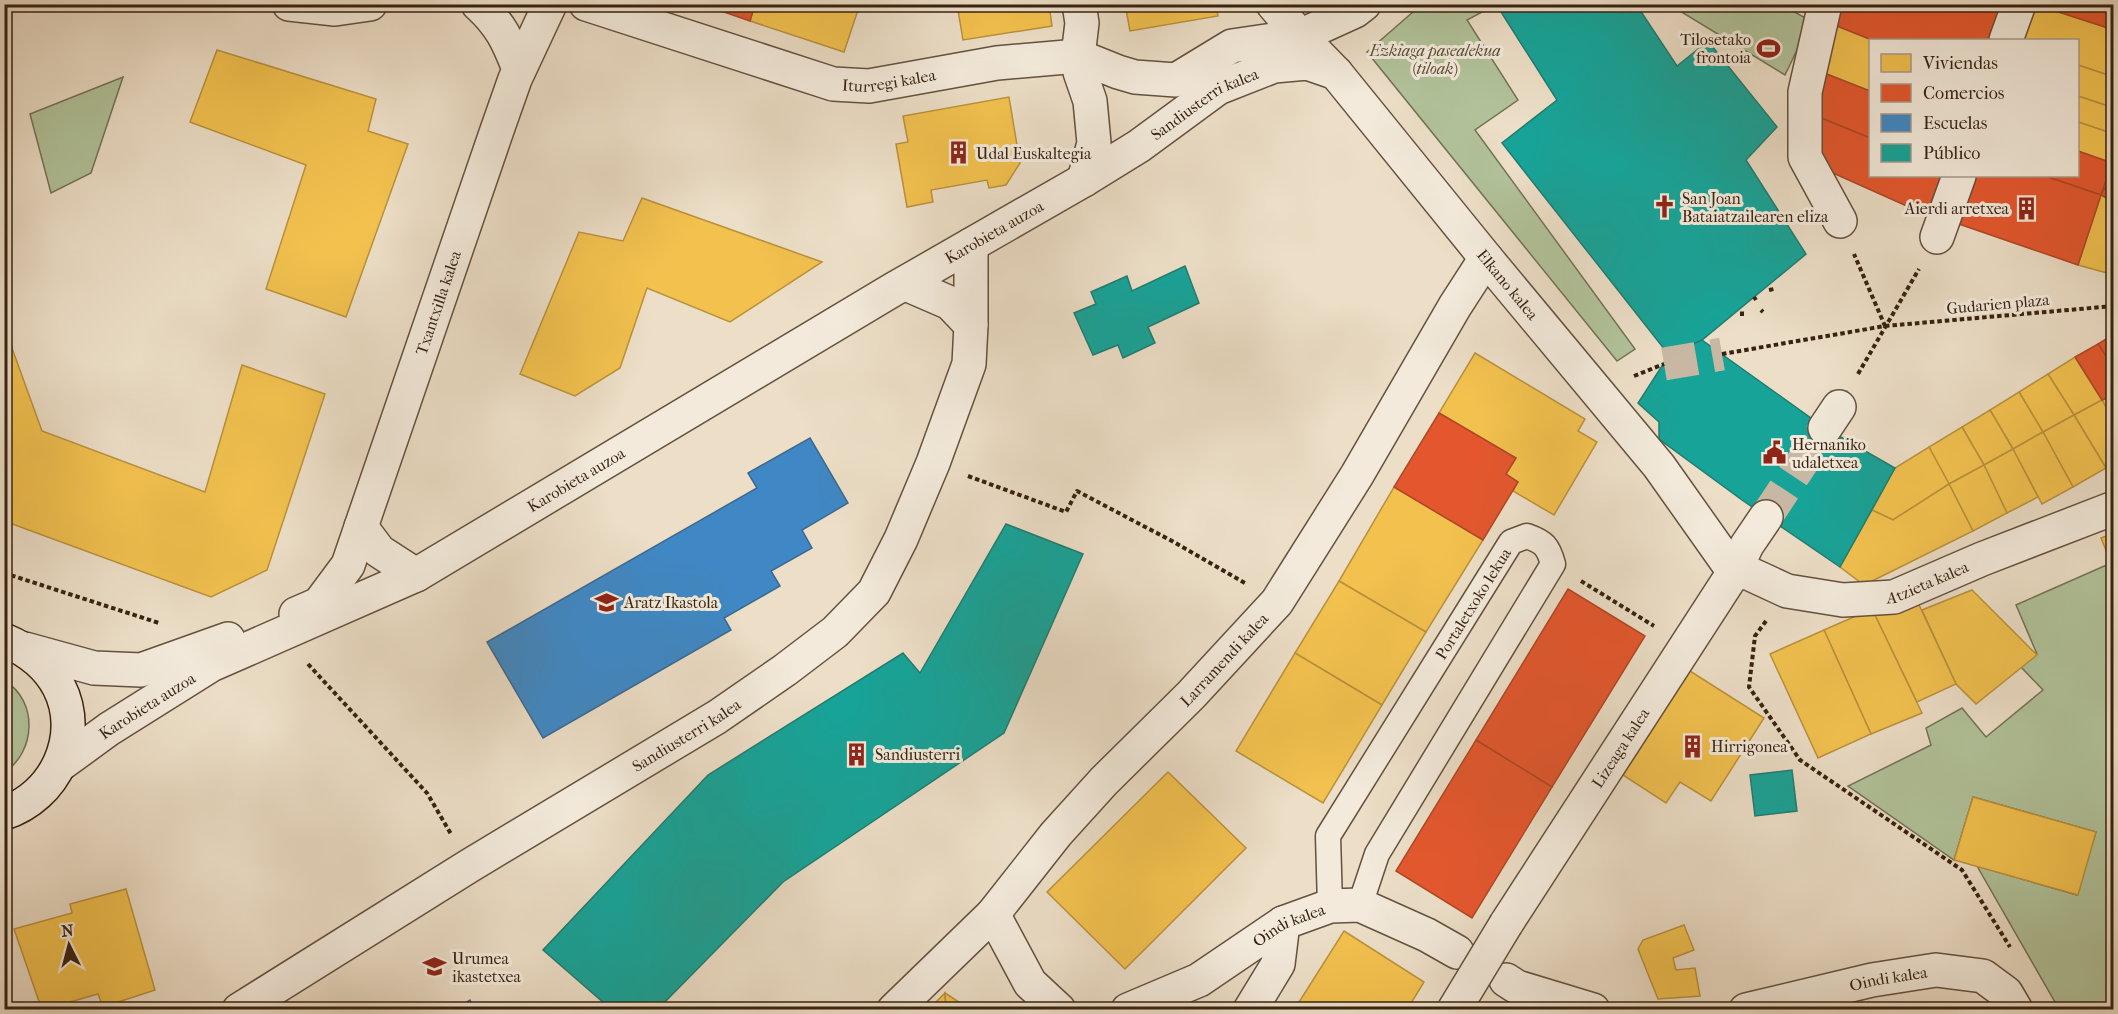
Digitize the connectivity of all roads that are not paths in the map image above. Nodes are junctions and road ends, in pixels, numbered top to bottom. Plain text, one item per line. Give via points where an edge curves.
1 (289, 4) edge
2 (370, 4) edge
3 (478, 4) edge
4 (550, 4) edge
5 (586, 4) edge
6 (1079, 4) edge
7 (1263, 4) edge
8 (1273, 4) edge
9 (1364, 4) edge
10 (1825, 4) edge
11 (2019, 4) edge
12 (1300, 36) junction
13 (2006, 39) edge
14 (1251, 44) junction
15 (1078, 56) junction
16 (1336, 73) junction
17 (517, 74) junction
18 (1218, 88) junction
19 (1959, 177) edge
20 (1084, 180) junction
21 (1840, 221) road end
22 (1937, 237) road end
23 (970, 245) junction
24 (1486, 258) junction
25 (906, 284) junction
26 (971, 325) junction
27 (2114, 508) edge
28 (1766, 517) tunnel mouth
29 (361, 527) junction
30 (1734, 572) junction
31 (416, 574) junction
32 (15, 645) edge
33 (61, 764) junction
34 (9, 816) edge
35 (1345, 906) junction
36 (993, 914) junction
37 (1283, 923) junction
38 (1456, 952) dead end
39 (1506, 980) dead end
40 (239, 1010) edge
41 (894, 1010) edge
42 (1059, 1010) edge
43 (1128, 1010) edge
44 (1250, 1010) edge
45 (1454, 1010) edge
46 (1593, 1010) edge
47 (1746, 1010) edge
48 (2016, 1010) edge

1 - 2 street via 335,9
3 - 17 street via 495,20 511,48
4 - 17 street, Txantxilla kalea
5 - 15 street, Iturregi kalea via 832,84 869,86 997,63
6 - 15 street via 1082,23
7 - 14 street
8 - 12 street, Elkano kalea
9 - 12 street, Sandiusterri kalea
10 - 21 street via 1805,92 1805,157
11 - 13 street
12 - 14 street, Sandiusterri kalea
12 - 16 street, Elkano kalea
14 - 15 street, Sandiusterri kalea via 1232,46 1176,80 1118,72
14 - 18 street
15 - 20 street via 1090,101 1094,143
16 - 18 street, Sandiusterri kalea via 1307,63 1274,66
16 - 24 street, Elkano kalea
17 - 29 street, Txantxilla kalea
18 - 20 street, Sandiusterri kalea via 1139,146
19 - 22 street
20 - 23 street, Karobieta auzoa
23 - 25 street, Karobieta auzoa
23 - 26 street, Sandiusterri kalea
24 - 30 street, Elkano kalea via 1659,466
24 - 36 street, Larramendi kalea via 1277,602 1096,790
25 - 26 street via 950,303
25 - 31 street, Karobieta auzoa
26 - 40 street, Sandiusterri kalea via 969,364 901,539 874,592 835,632 717,717
27 - 30 street, Atzieta kalea via 1894,597 1843,600 1787,591 1748,573
28 - 30 street, Lizeaga kalea
29 - 31 street via 378,551
29 - 32 street, Karobieta auzoa via 348,565 319,604 141,670 94,668
30 - 45 street, Lizeaga kalea, bridge
31 - 33 street, Karobieta auzoa via 211,665
32 - 33 street via 45,666 60,687 67,712 67,739
33 - 34 street via 43,790
35 - 35 lane, Portaletxoko lekua via 1328,836 1511,542 1527,536 1541,541 1553,564
35 - 37 street, Oindi kalea
35 - 38 street via 1427,935
36 - 41 street, Larramendi kalea
36 - 42 street via 1030,982
37 - 43 street, Oindi kalea via 1199,980
37 - 44 street via 1278,964
39 - 46 street via 1517,987
47 - 48 street, Oindi kalea via 1872,980 1936,970 1983,976 2006,993

